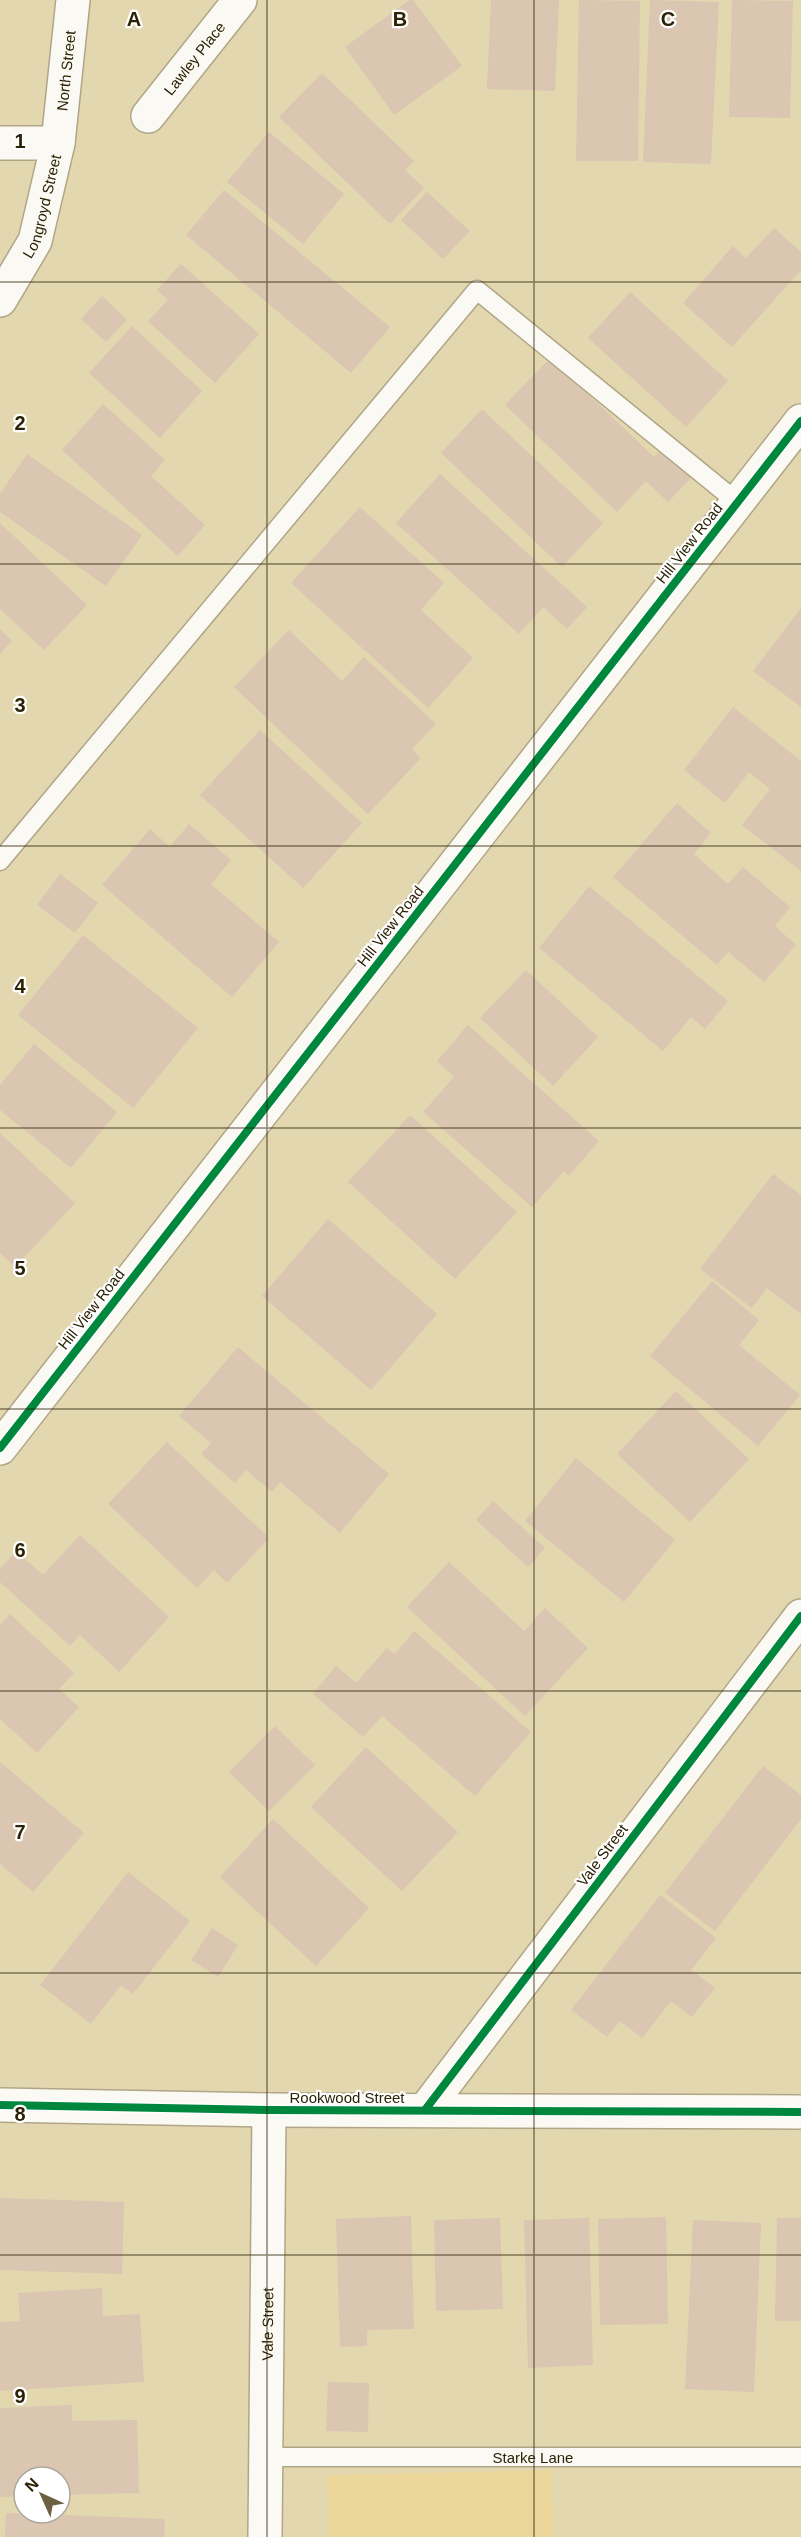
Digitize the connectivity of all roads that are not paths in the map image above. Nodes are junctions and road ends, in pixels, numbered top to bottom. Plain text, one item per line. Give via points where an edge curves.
1 (72, 0) edge
2 (240, 0) edge
3 (148, 116) dead end
4 (0, 143) edge
5 (58, 143) junction
6 (0, 300) edge
7 (801, 421) edge
8 (737, 502) junction
9 (0, 861) edge
10 (0, 1448) edge
11 (801, 1616) edge
12 (0, 2105) edge
13 (269, 2110) junction
14 (425, 2110) junction
15 (801, 2112) edge
16 (265, 2457) junction
17 (801, 2457) edge
18 (265, 2537) edge

1 - 5 street, North Street
2 - 3 street, Lawley Place
4 - 5 street
5 - 6 street, Longroyd Street via 34,241
7 - 8 street, Hill View Road
8 - 9 lane via 477,290
8 - 10 street, Hill View Road
11 - 14 street, Vale Street
12 - 13 street, Rookwood Street
13 - 14 street, Rookwood Street
13 - 16 street, Vale Street
14 - 15 street, Rookwood Street
16 - 17 lane, Starke Lane
16 - 18 street, Vale Street

